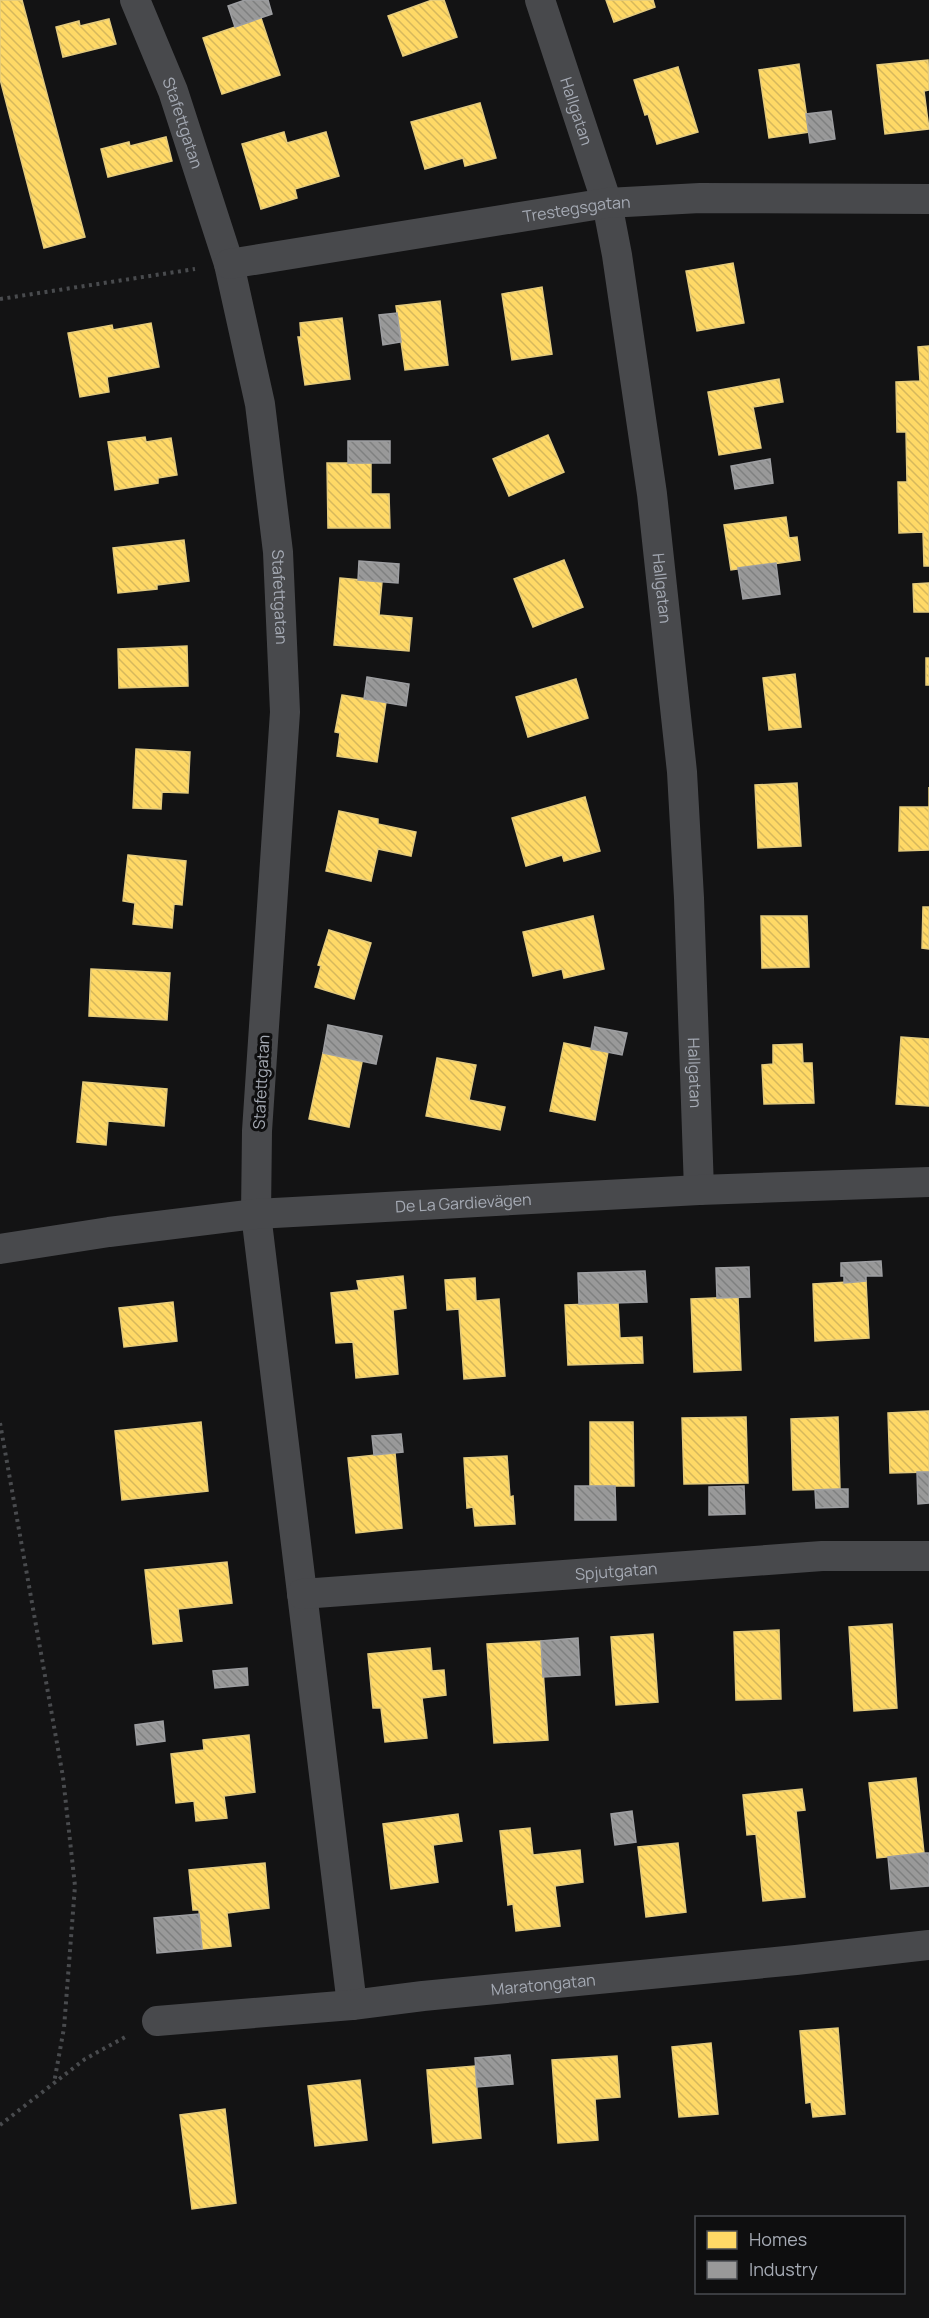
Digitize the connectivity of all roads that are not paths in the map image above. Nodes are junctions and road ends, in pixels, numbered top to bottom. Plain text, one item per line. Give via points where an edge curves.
1 (135, 0) edge
2 (540, 0) edge
3 (929, 199) edge
4 (607, 203) junction
5 (229, 264) junction
6 (929, 1182) edge
7 (699, 1190) junction
8 (256, 1214) junction
9 (0, 1249) edge
10 (929, 1556) edge
11 (302, 1594) junction
12 (929, 1945) edge
13 (352, 2005) junction
14 (157, 2021) road end

1 - 5 street, Stafettgatan via 173,91
2 - 4 street, Hallgatan
3 - 4 street, Trestegsgatan via 700,198
4 - 5 street, Trestegsgatan
4 - 7 street, Hallgatan via 652,494 681,760
5 - 8 street, Stafettgatan via 260,404 271,485 285,712 257,1131
6 - 7 street, De La Gardievägen
7 - 8 street, De La Gardievägen
8 - 9 street, De La Gardievägen
8 - 11 street, Stafettgatan
10 - 11 street, Spjutgatan via 822,1556
11 - 13 street, Stafettgatan
12 - 13 street, Maratongatan
13 - 14 street, Maratongatan

